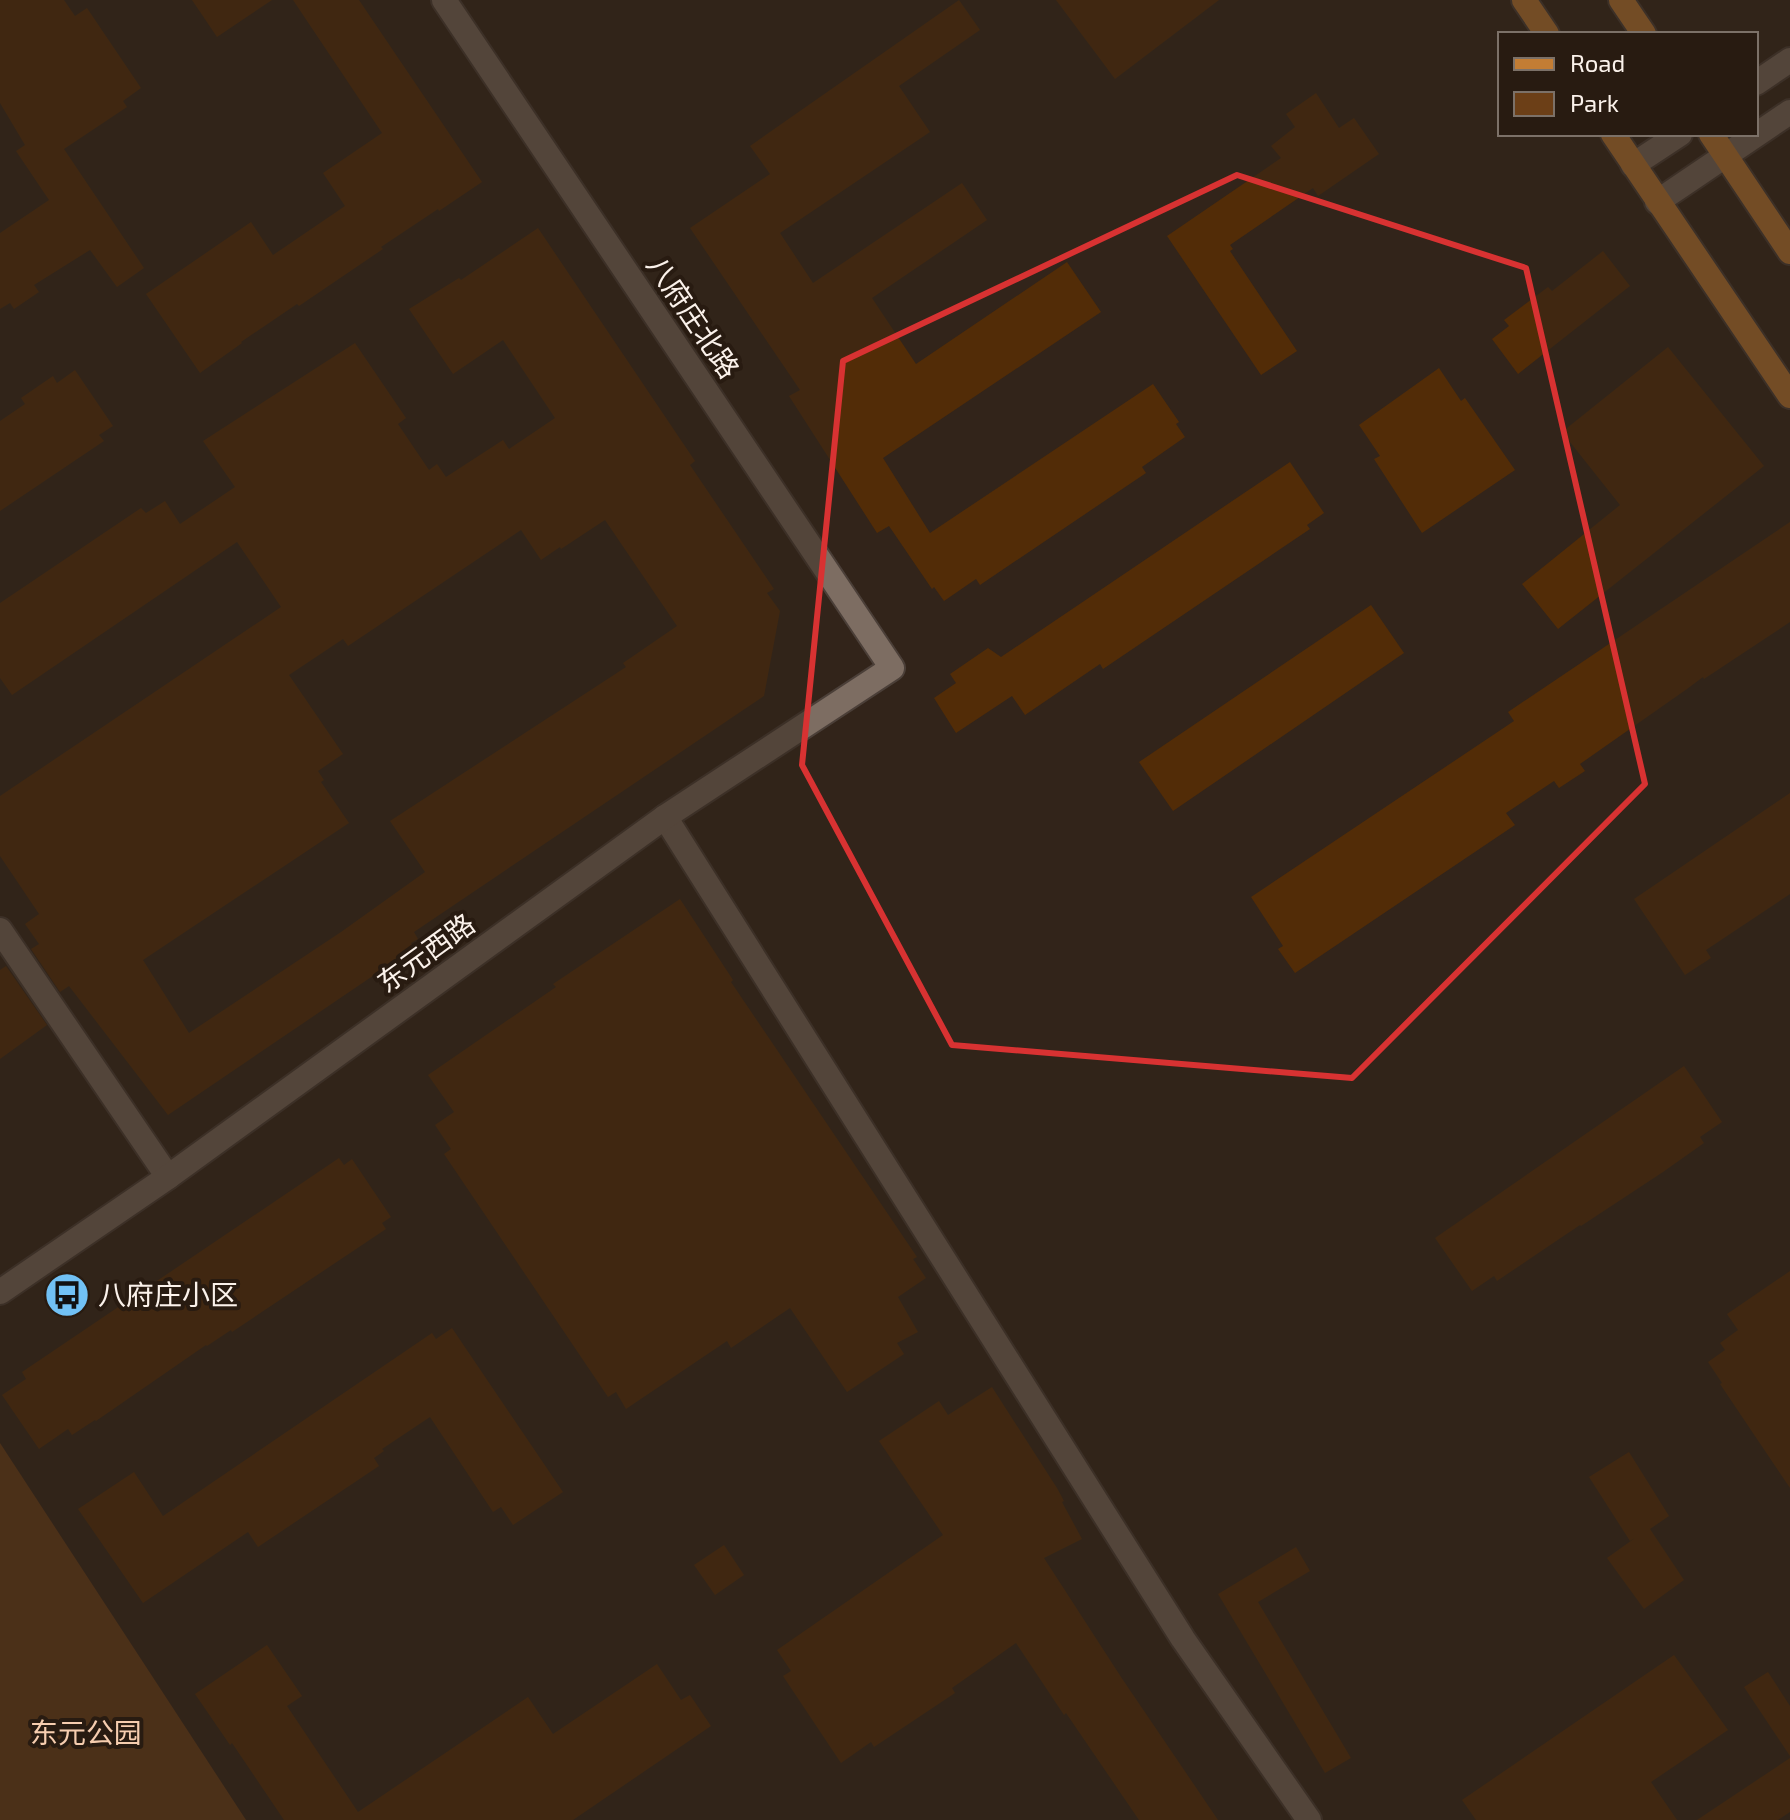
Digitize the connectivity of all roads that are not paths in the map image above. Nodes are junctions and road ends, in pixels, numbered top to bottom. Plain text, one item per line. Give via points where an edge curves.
1 (444, 0) edge
2 (1524, 0) edge
3 (1621, 0) edge
4 (1546, 32) edge
5 (1643, 32) edge
6 (1790, 60) edge
7 (1758, 82) edge
8 (1790, 112) edge
9 (1758, 134) edge
10 (1614, 136) edge
11 (1677, 136) edge
12 (1712, 136) edge
13 (1754, 136) edge
14 (1726, 155) junction
15 (1633, 165) junction
16 (1657, 202) junction
17 (1790, 252) edge
18 (1790, 396) edge
19 (892, 668) joint
20 (665, 817) junction
21 (0, 930) edge
22 (168, 1177) junction
23 (0, 1292) edge
24 (1309, 1820) edge

1 - 19 street, 八府庄北路
2 - 4 main road
3 - 5 main road
6 - 7 street
8 - 9 street
10 - 15 main road
11 - 15 street
12 - 14 main road
13 - 14 street
14 - 16 street
14 - 17 main road
15 - 16 main road
16 - 18 main road
19 - 20 street, 东元西路
20 - 22 street, 东元西路
20 - 24 street via 1183,1639
21 - 22 street
22 - 23 street, 东元西路

